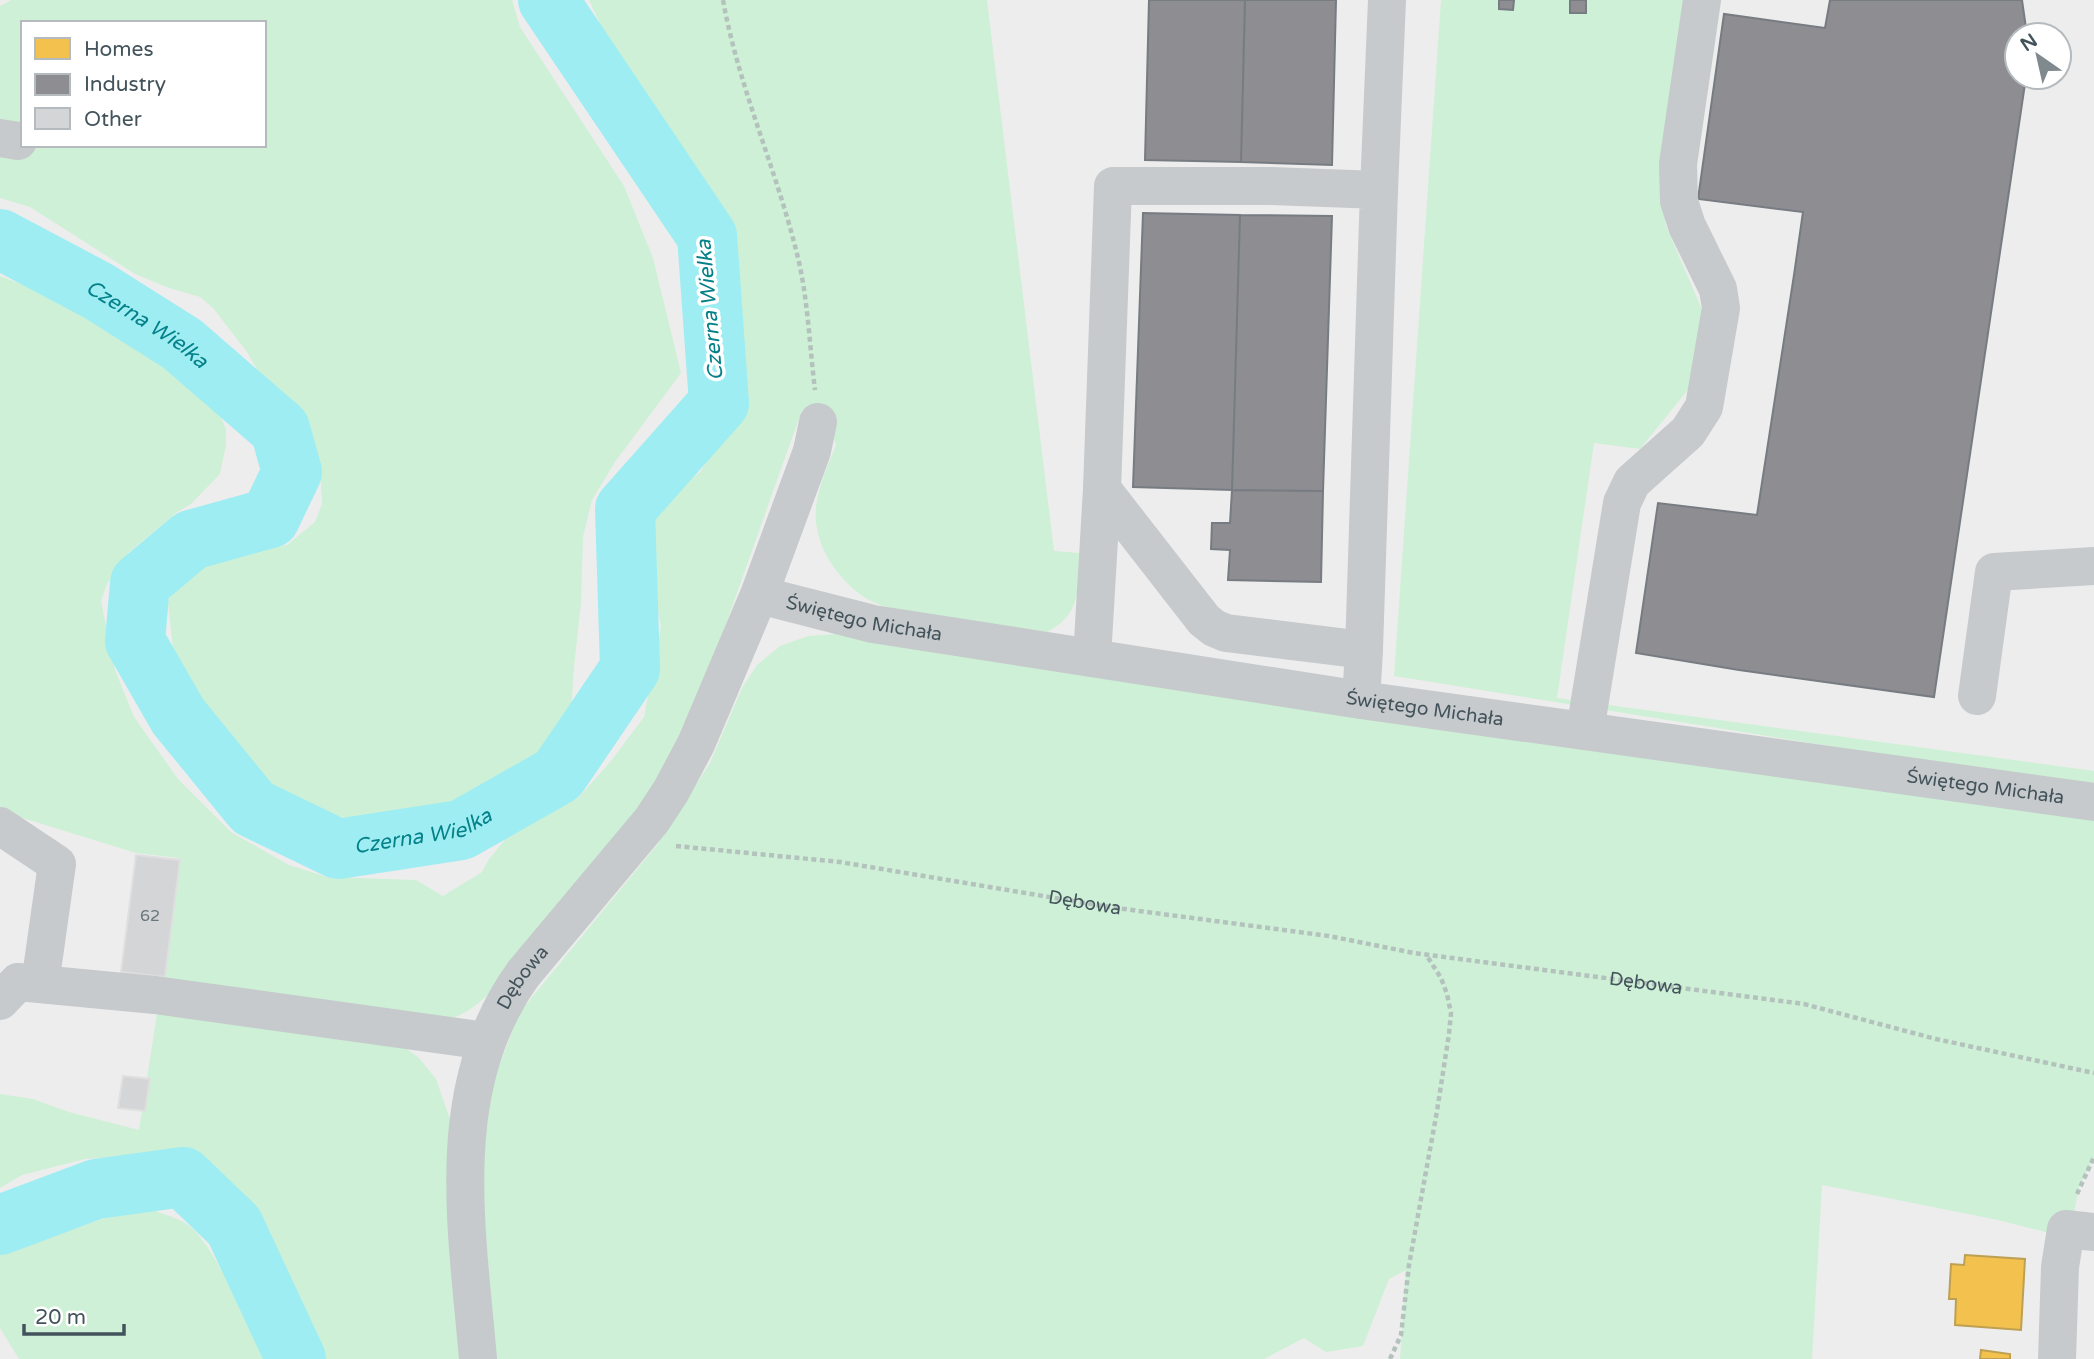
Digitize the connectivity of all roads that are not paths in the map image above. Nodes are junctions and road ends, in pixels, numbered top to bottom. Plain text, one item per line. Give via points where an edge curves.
1 (1387, 0) edge
2 (1702, 0) edge
3 (1379, 190) junction
4 (818, 422) road end
5 (1102, 489) junction
6 (2094, 566) edge
7 (759, 595) junction
8 (1364, 650) junction
9 (1092, 658) junction
10 (1977, 695) dead end
11 (1361, 700) junction
12 (1585, 731) junction
13 (2094, 802) edge
14 (0, 826) edge
15 (633, 844) joint
16 (14, 984) edge
17 (486, 1041) junction
18 (2094, 1232) edge
19 (478, 1359) edge
20 (2057, 1359) edge

1 - 3 street
2 - 12 street via 1678,164 1679,201 1718,289 1721,308 1704,407 1688,432 1632,482 1622,503
3 - 5 street via 1113,186
3 - 8 street
4 - 7 street, Świętego Michała via 812,451
5 - 8 street via 1214,628
5 - 9 street
6 - 10 street via 1994,572
7 - 9 street, Świętego Michała via 873,624
7 - 15 street, Świętego Michała via 696,744 671,791
8 - 11 street
9 - 11 street, Świętego Michała
11 - 12 street, Świętego Michała
12 - 13 street, Świętego Michała
14 - 16 street via 57,864
15 - 17 street, Dębowa via 517,982
16 - 17 street via 155,995
17 - 19 street, Dębowa via 471,1099 465,1176
18 - 20 street via 2066,1228

